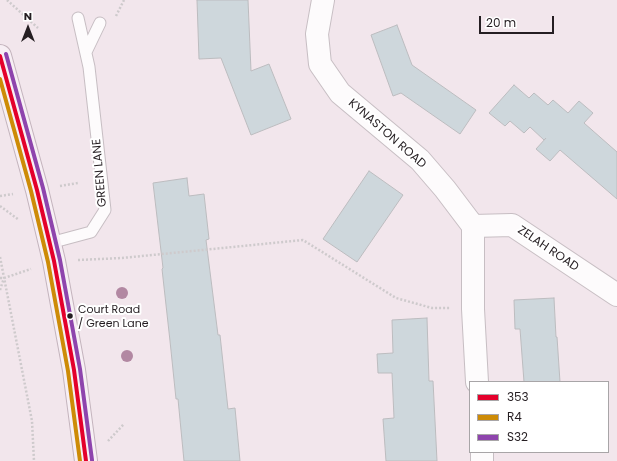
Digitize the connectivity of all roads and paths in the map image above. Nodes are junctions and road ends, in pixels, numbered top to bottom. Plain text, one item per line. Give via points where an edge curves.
1 (7, 0) edge
2 (323, 0) edge
3 (78, 18) dead end
4 (100, 23) dead end
5 (38, 28) dead end
6 (86, 52) junction
7 (0, 56) edge
8 (473, 226) junction
9 (52, 252) junction
10 (0, 257) edge
11 (0, 278) edge
12 (4, 278) junction
13 (0, 290) edge
14 (617, 295) edge
15 (473, 309) junction
16 (477, 381) edge
17 (34, 461) edge
18 (86, 461) edge

1 - 5 path
2 - 8 street, KYNASTON ROAD via 317,34 320,64 340,93 420,160
3 - 6 lane, GREEN LANE
4 - 6 lane
6 - 9 lane, GREEN LANE via 90,67 105,210 91,232
7 - 9 main road
8 - 14 street, ZELAH ROAD via 512,225
8 - 15 street
9 - 15 path via 122,258 303,240 396,298 432,308
9 - 18 main road via 74,370
10 - 12 path
11 - 12 path
12 - 13 path
12 - 17 path via 32,421
15 - 16 street

